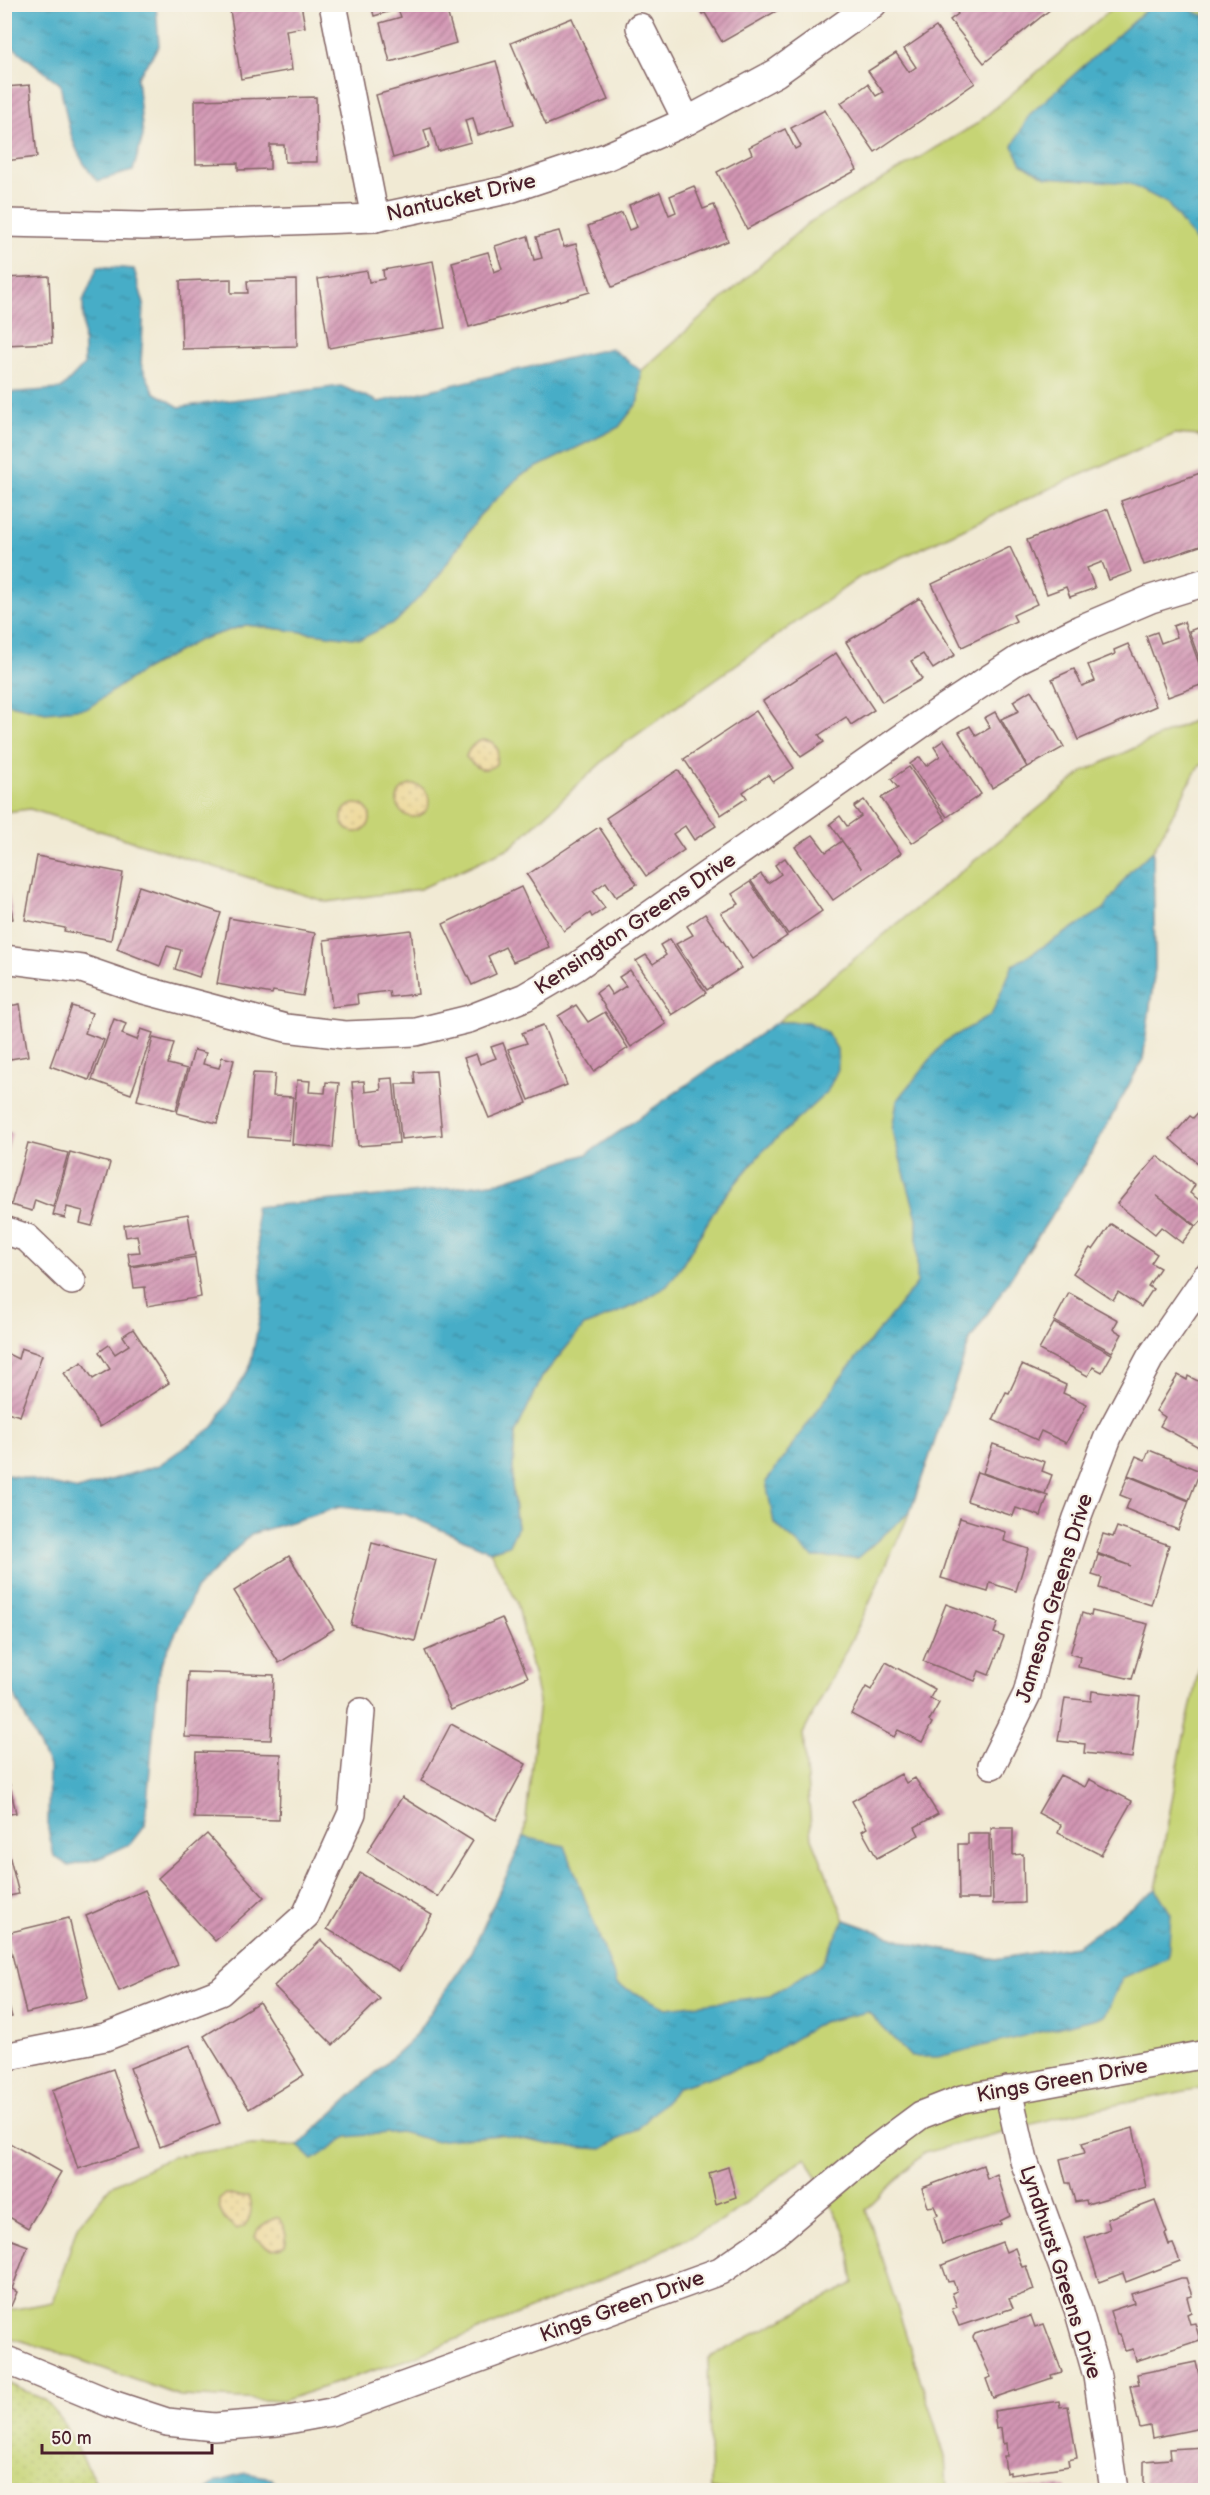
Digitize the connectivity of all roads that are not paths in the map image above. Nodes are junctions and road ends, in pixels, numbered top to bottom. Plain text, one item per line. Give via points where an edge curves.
1 (333, 4) edge
2 (873, 4) edge
3 (640, 27) dead end
4 (687, 121) junction
5 (375, 218) junction
6 (4, 223) edge
7 (1206, 582) edge
8 (4, 959) edge
9 (4, 1230) edge
10 (1206, 1277) edge
11 (72, 1281) dead end
12 (1196, 1311) edge
13 (362, 1712) dead end
14 (992, 1765) dead end
15 (1206, 2055) edge
16 (4, 2057) edge
17 (1008, 2090) junction
18 (4, 2359) edge
19 (1114, 2490) edge

1 - 5 street
2 - 4 street, Nantucket Drive via 776,73
3 - 4 street
4 - 5 street, Nantucket Drive via 606,157 507,190
5 - 6 street, Nantucket Drive via 143,226
7 - 8 street, Kensington Greens Drive via 1152,599 1019,659 576,967 525,997 470,1019 416,1032 345,1035 286,1028 140,989 82,969
9 - 11 street via 27,1238
10 - 12 street, Jameson Greens Drive
12 - 14 street, Jameson Greens Drive via 1150,1358 1108,1437 1049,1603 1027,1694
13 - 16 street via 352,1813 306,1915 220,1992 105,2037
15 - 17 street, Kings Green Drive
17 - 18 street, Kings Green Drive via 962,2098 921,2115 775,2234 720,2271 331,2412 277,2422 214,2427 167,2422 112,2404
17 - 19 street, Lyndhurst Greens Drive via 1024,2161 1078,2309 1097,2376

